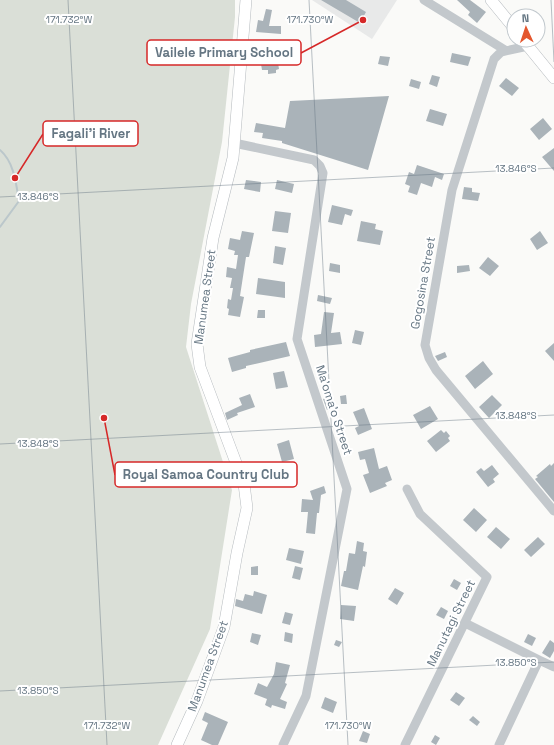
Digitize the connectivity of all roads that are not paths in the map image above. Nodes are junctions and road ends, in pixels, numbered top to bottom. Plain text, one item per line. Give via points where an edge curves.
1 (246, 0) edge
2 (424, 0) edge
3 (491, 0) edge
4 (506, 18) edge
5 (518, 48) edge
6 (530, 48) edge
7 (505, 50) junction
8 (554, 78) edge
9 (234, 143) junction
10 (407, 489) dead end
11 (554, 511) edge
12 (465, 623) junction
13 (539, 660) junction
14 (554, 667) edge
15 (177, 745) edge
16 (283, 745) edge
17 (405, 745) edge
18 (499, 745) edge

1 - 9 main road, Manumea Street
2 - 7 street
3 - 4 main road
5 - 7 street
6 - 8 main road
7 - 11 street, Gogosina Street via 494,59 452,190 425,345 436,370
9 - 15 main road, Manumea Street via 233,158 213,238 197,344 200,367 244,484 247,508 224,627 197,701
9 - 16 street, Ma'oma'o Street via 314,160 323,173 297,339 347,489 306,696
10 - 12 street, Manutagi Street via 420,514 487,577
12 - 13 street
12 - 17 street, Manutagi Street
13 - 14 street
13 - 18 street

